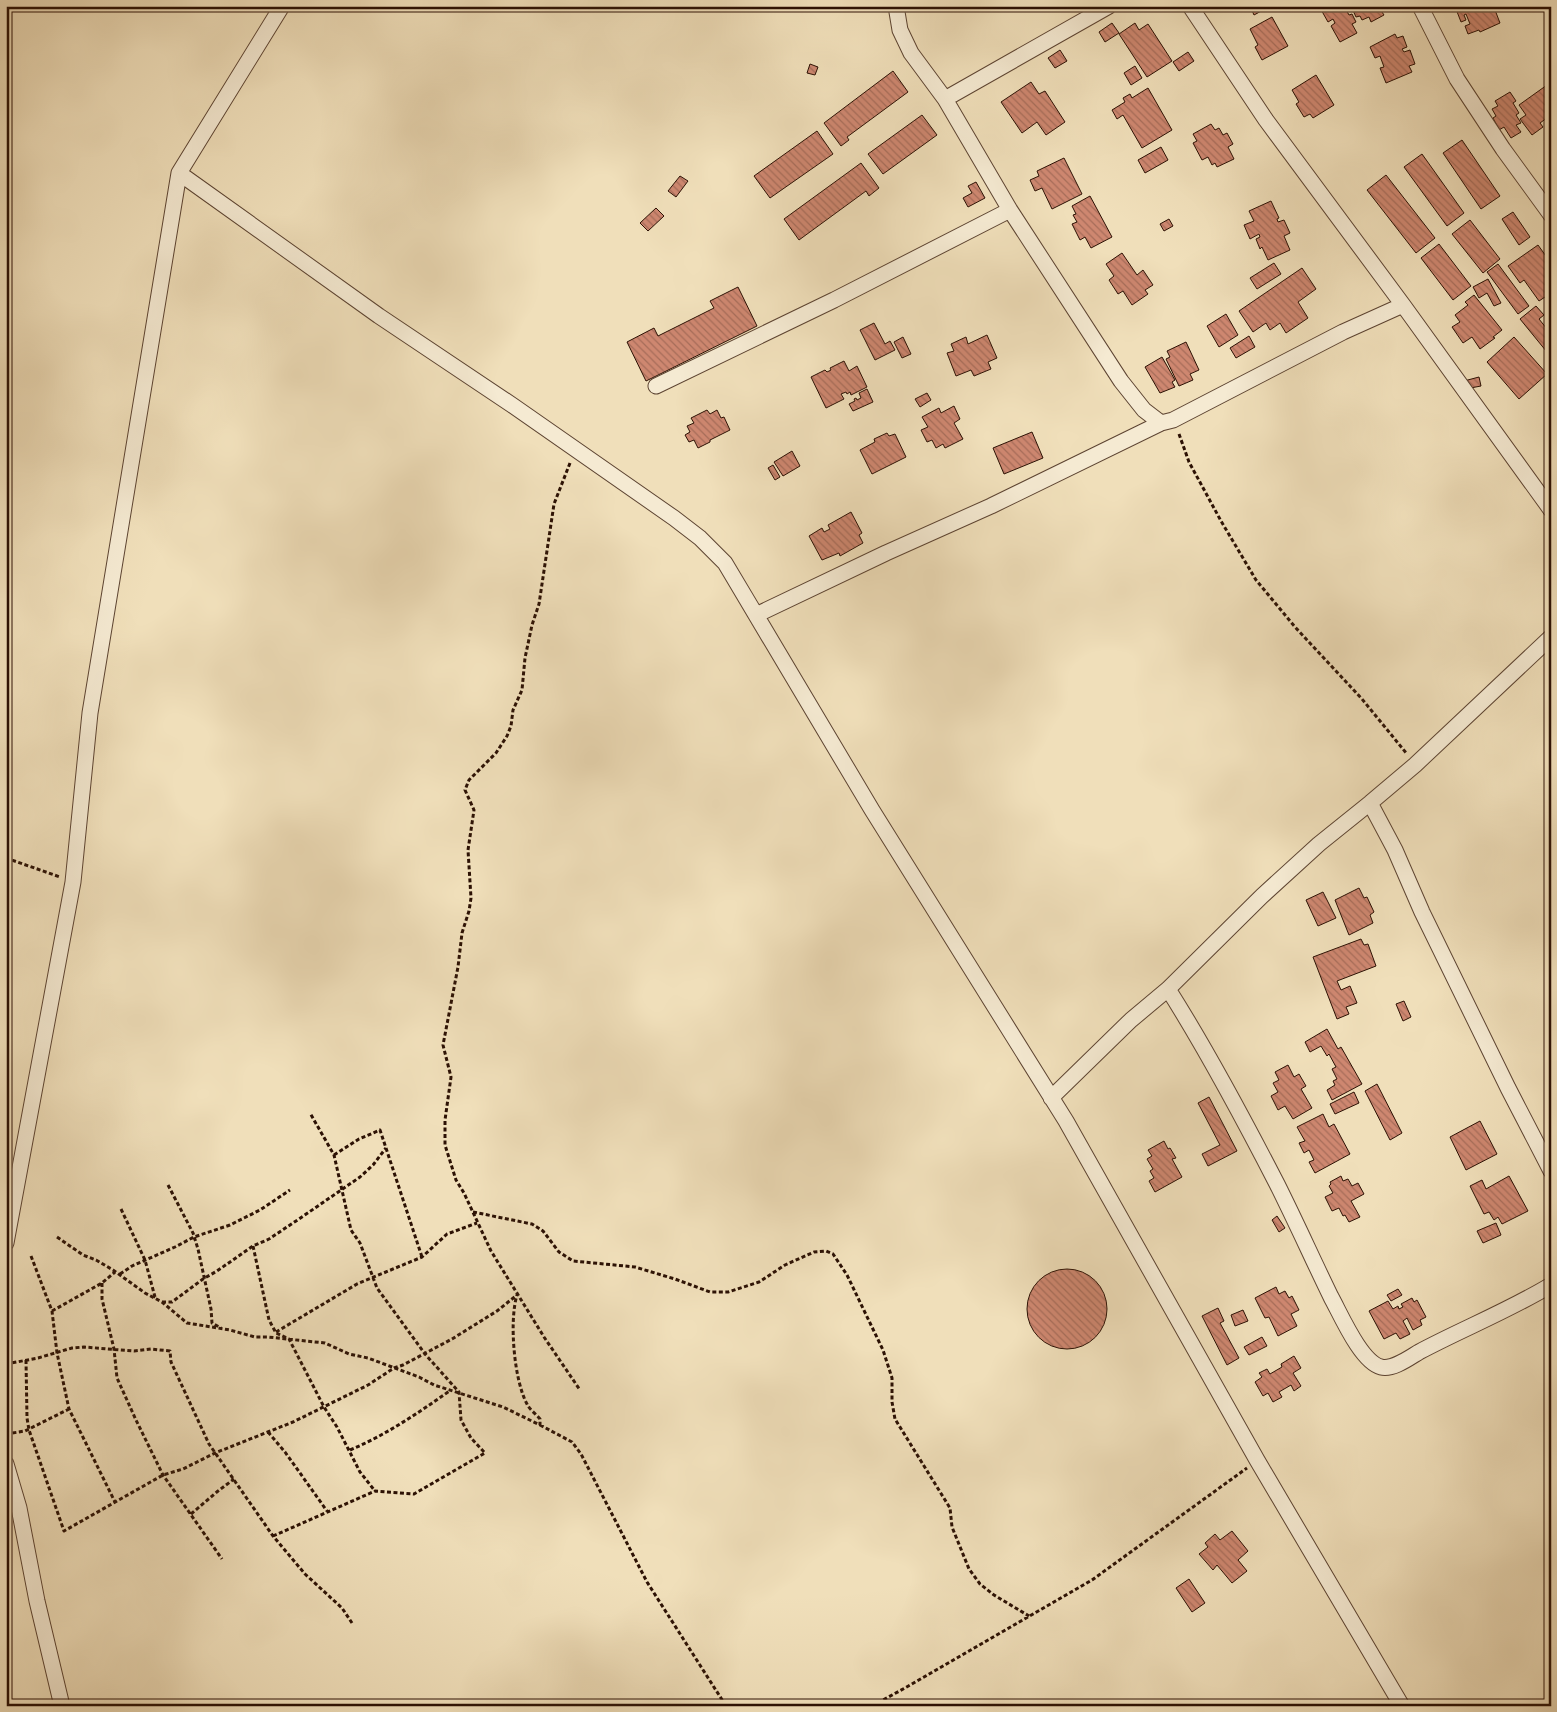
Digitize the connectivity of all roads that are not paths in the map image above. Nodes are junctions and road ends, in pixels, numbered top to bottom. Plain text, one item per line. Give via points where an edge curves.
1 (282, 6) edge
2 (896, 6) edge
3 (1109, 6) edge
4 (1190, 6) edge
5 (1420, 6) edge
6 (945, 99) junction
7 (179, 173) junction
8 (1010, 210) junction
9 (1551, 215) edge
10 (1403, 305) junction
11 (656, 386) dead end
12 (1167, 422) junction
13 (1551, 510) edge
14 (756, 615) junction
15 (1551, 637) edge
16 (1370, 803) junction
17 (1168, 990) junction
18 (1051, 1098) junction
19 (1551, 1171) edge
20 (6, 1243) edge
21 (1551, 1286) edge
22 (6, 1464) edge
23 (62, 1706) edge
24 (1402, 1706) edge

1 - 7 street
2 - 6 street via 900,30 911,53
3 - 6 street
4 - 10 street via 1266,120
5 - 9 street via 1457,79
6 - 8 street
7 - 14 street via 700,538 725,563
7 - 20 street via 90,713 73,882
8 - 11 street
8 - 12 street via 1121,381 1144,410
10 - 12 street
10 - 13 street
12 - 14 street
14 - 18 street via 872,810
15 - 16 street
16 - 17 street via 1262,896
16 - 19 street
17 - 18 street via 1131,1020
17 - 21 street via 1219,1073 1342,1318 1372,1363 1382,1368 1392,1366
18 - 24 street via 1257,1460
22 - 23 street

